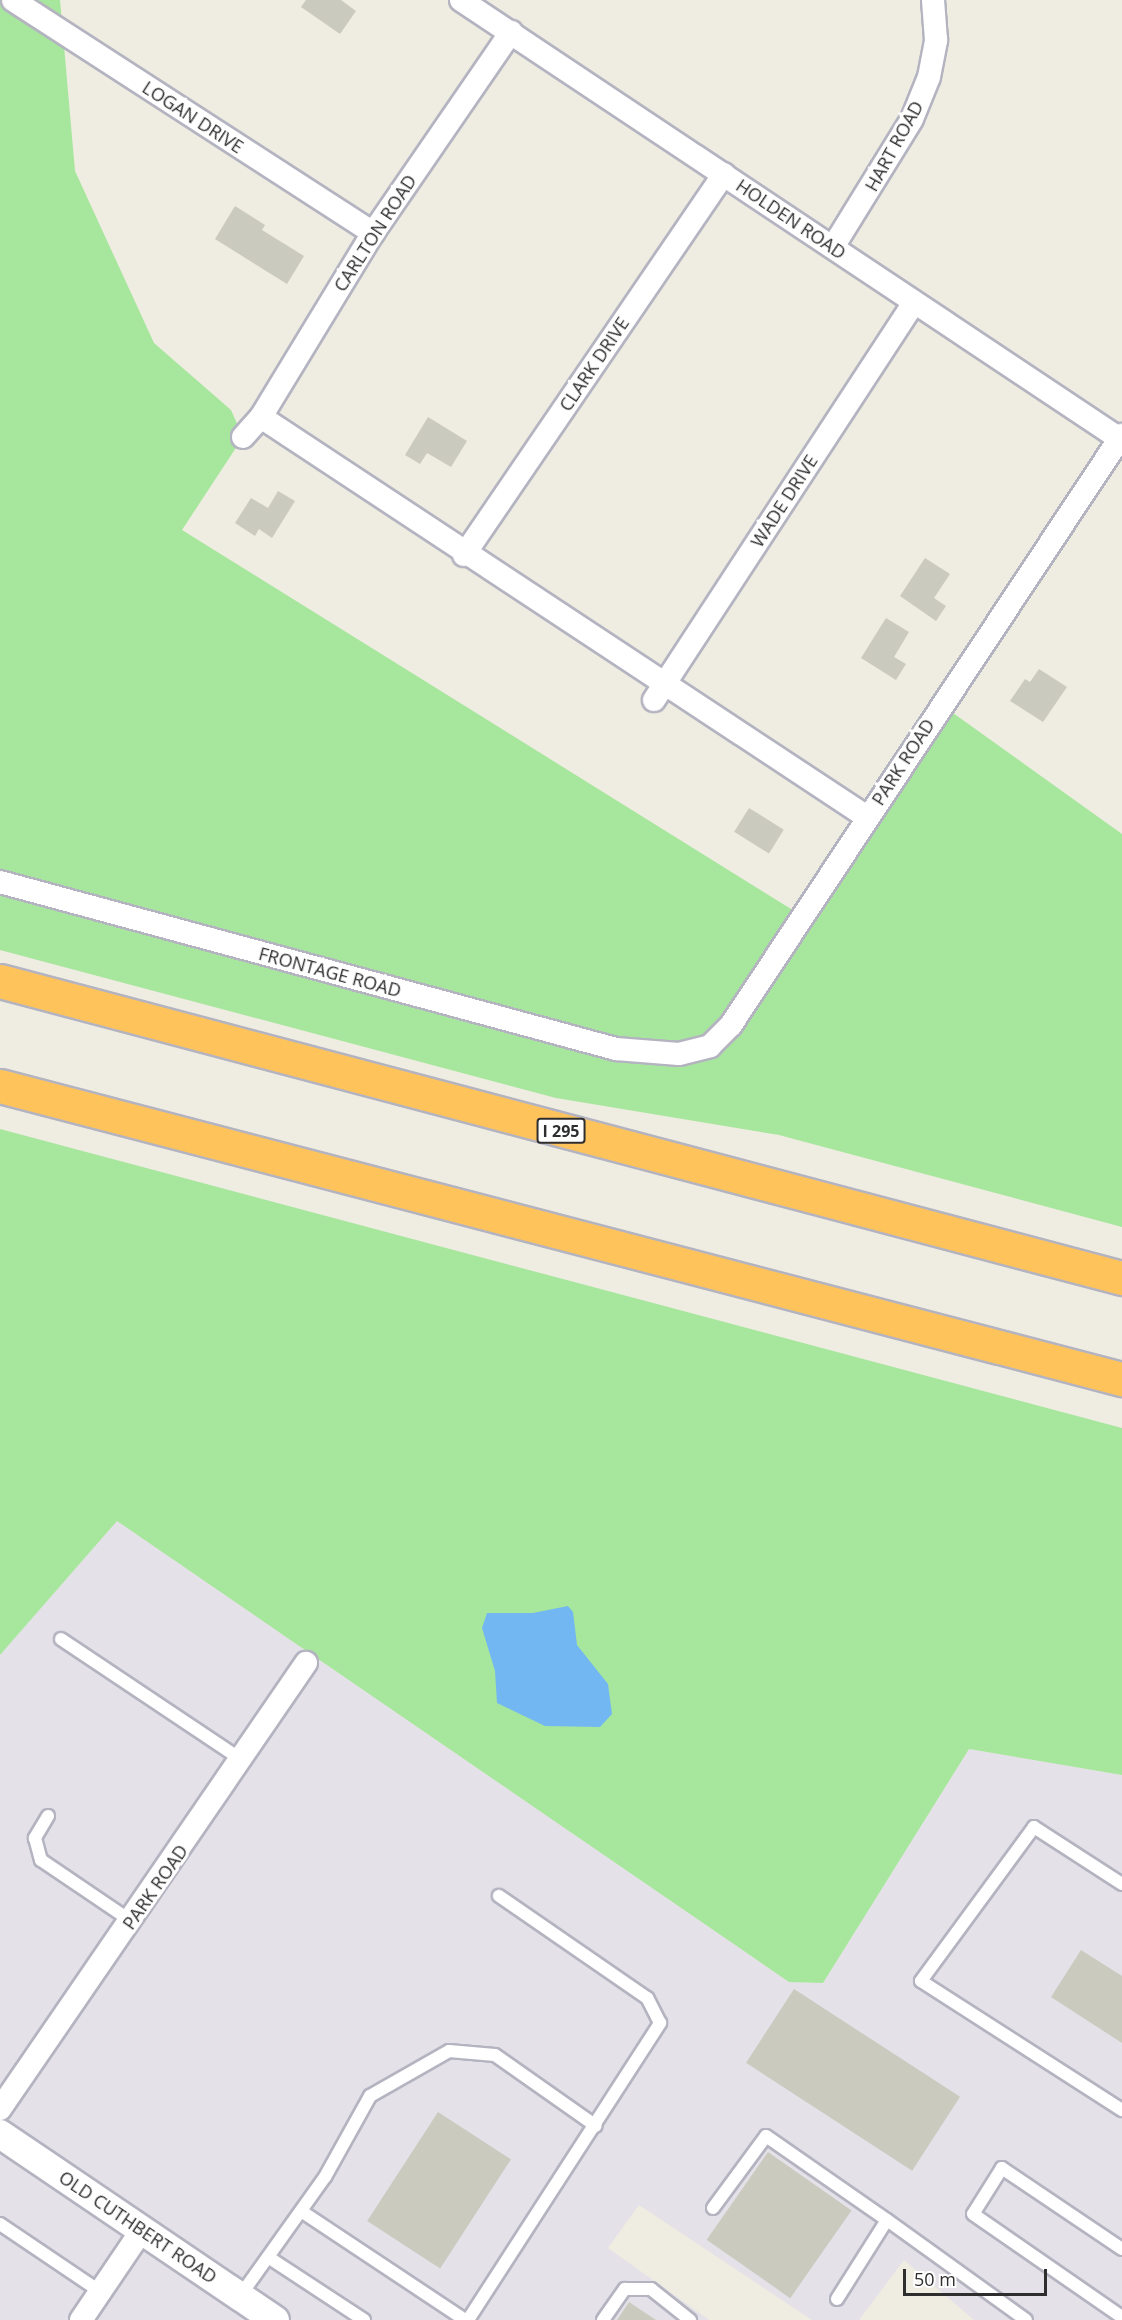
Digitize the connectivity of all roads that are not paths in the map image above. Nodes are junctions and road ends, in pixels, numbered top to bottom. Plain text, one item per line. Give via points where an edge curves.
1 (13, 0) edge
2 (461, 0) edge
3 (933, 0) edge
4 (511, 32) junction
5 (724, 174) junction
6 (373, 233) junction
7 (832, 248) junction
8 (914, 303) junction
9 (261, 417) junction
10 (243, 436) dead end
11 (1121, 437) edge
12 (464, 555) junction
13 (659, 693) junction
14 (867, 817) junction
15 (0, 882) edge
16 (0, 981) edge
17 (662, 1054) joint
18 (0, 1086) edge
19 (1122, 1278) edge
20 (1122, 1379) edge
21 (61, 1639) dead end
22 (306, 1663) dead end
23 (242, 1760) junction
24 (48, 1816) dead end
25 (1122, 1884) edge
26 (499, 1896) dead end
27 (130, 1922) junction
28 (0, 2109) edge
29 (1122, 2110) edge
30 (596, 2126) junction
31 (0, 2134) edge
32 (713, 2208) dead end
33 (301, 2211) junction
34 (887, 2220) junction
35 (0, 2224) edge
36 (142, 2230) junction
37 (1122, 2249) edge
38 (268, 2257) junction
39 (100, 2292) junction
40 (240, 2296) junction
41 (837, 2299) dead end
42 (1122, 2317) edge
43 (81, 2320) edge
44 (275, 2320) edge
45 (364, 2320) edge
46 (467, 2320) edge
47 (603, 2320) edge
48 (690, 2320) edge
49 (1026, 2320) edge

1 - 6 street, LOGAN DRIVE
2 - 4 street, HOLDEN ROAD
3 - 7 street, HART ROAD via 936,40 928,77 912,119
4 - 5 street, HOLDEN ROAD
4 - 6 street, CARLTON ROAD
5 - 7 street, HOLDEN ROAD
5 - 12 street, CLARK DRIVE
6 - 9 street, CARLTON ROAD
7 - 8 street, HOLDEN ROAD
8 - 11 street, HOLDEN ROAD
8 - 13 street, WADE DRIVE
9 - 10 street, CARLTON ROAD
9 - 12 street
11 - 14 street, PARK ROAD
12 - 13 street
13 - 14 street
14 - 17 street, PARK ROAD via 731,1025 710,1046
15 - 17 street, FRONTAGE ROAD via 616,1049
16 - 19 highway, I 295
18 - 20 highway
21 - 23 lane
22 - 23 street, PARK ROAD
23 - 27 street, PARK ROAD
24 - 27 lane via 35,1838 41,1860
25 - 29 lane via 1034,1827 921,1981
26 - 30 lane via 647,1998 658,2013 657,2034
27 - 28 street, PARK ROAD
30 - 33 lane via 495,2055 448,2051 370,2096
30 - 46 lane
31 - 36 street, OLD CUTHBERT ROAD
32 - 34 lane via 766,2136
33 - 38 lane
33 - 46 lane
34 - 41 lane
34 - 49 lane
35 - 39 lane
36 - 39 street
36 - 40 street, OLD CUTHBERT ROAD
37 - 42 lane via 1002,2168 973,2214
38 - 40 lane
38 - 45 lane
39 - 43 street
40 - 44 street, OLD CUTHBERT ROAD
47 - 48 lane via 624,2289 651,2289

